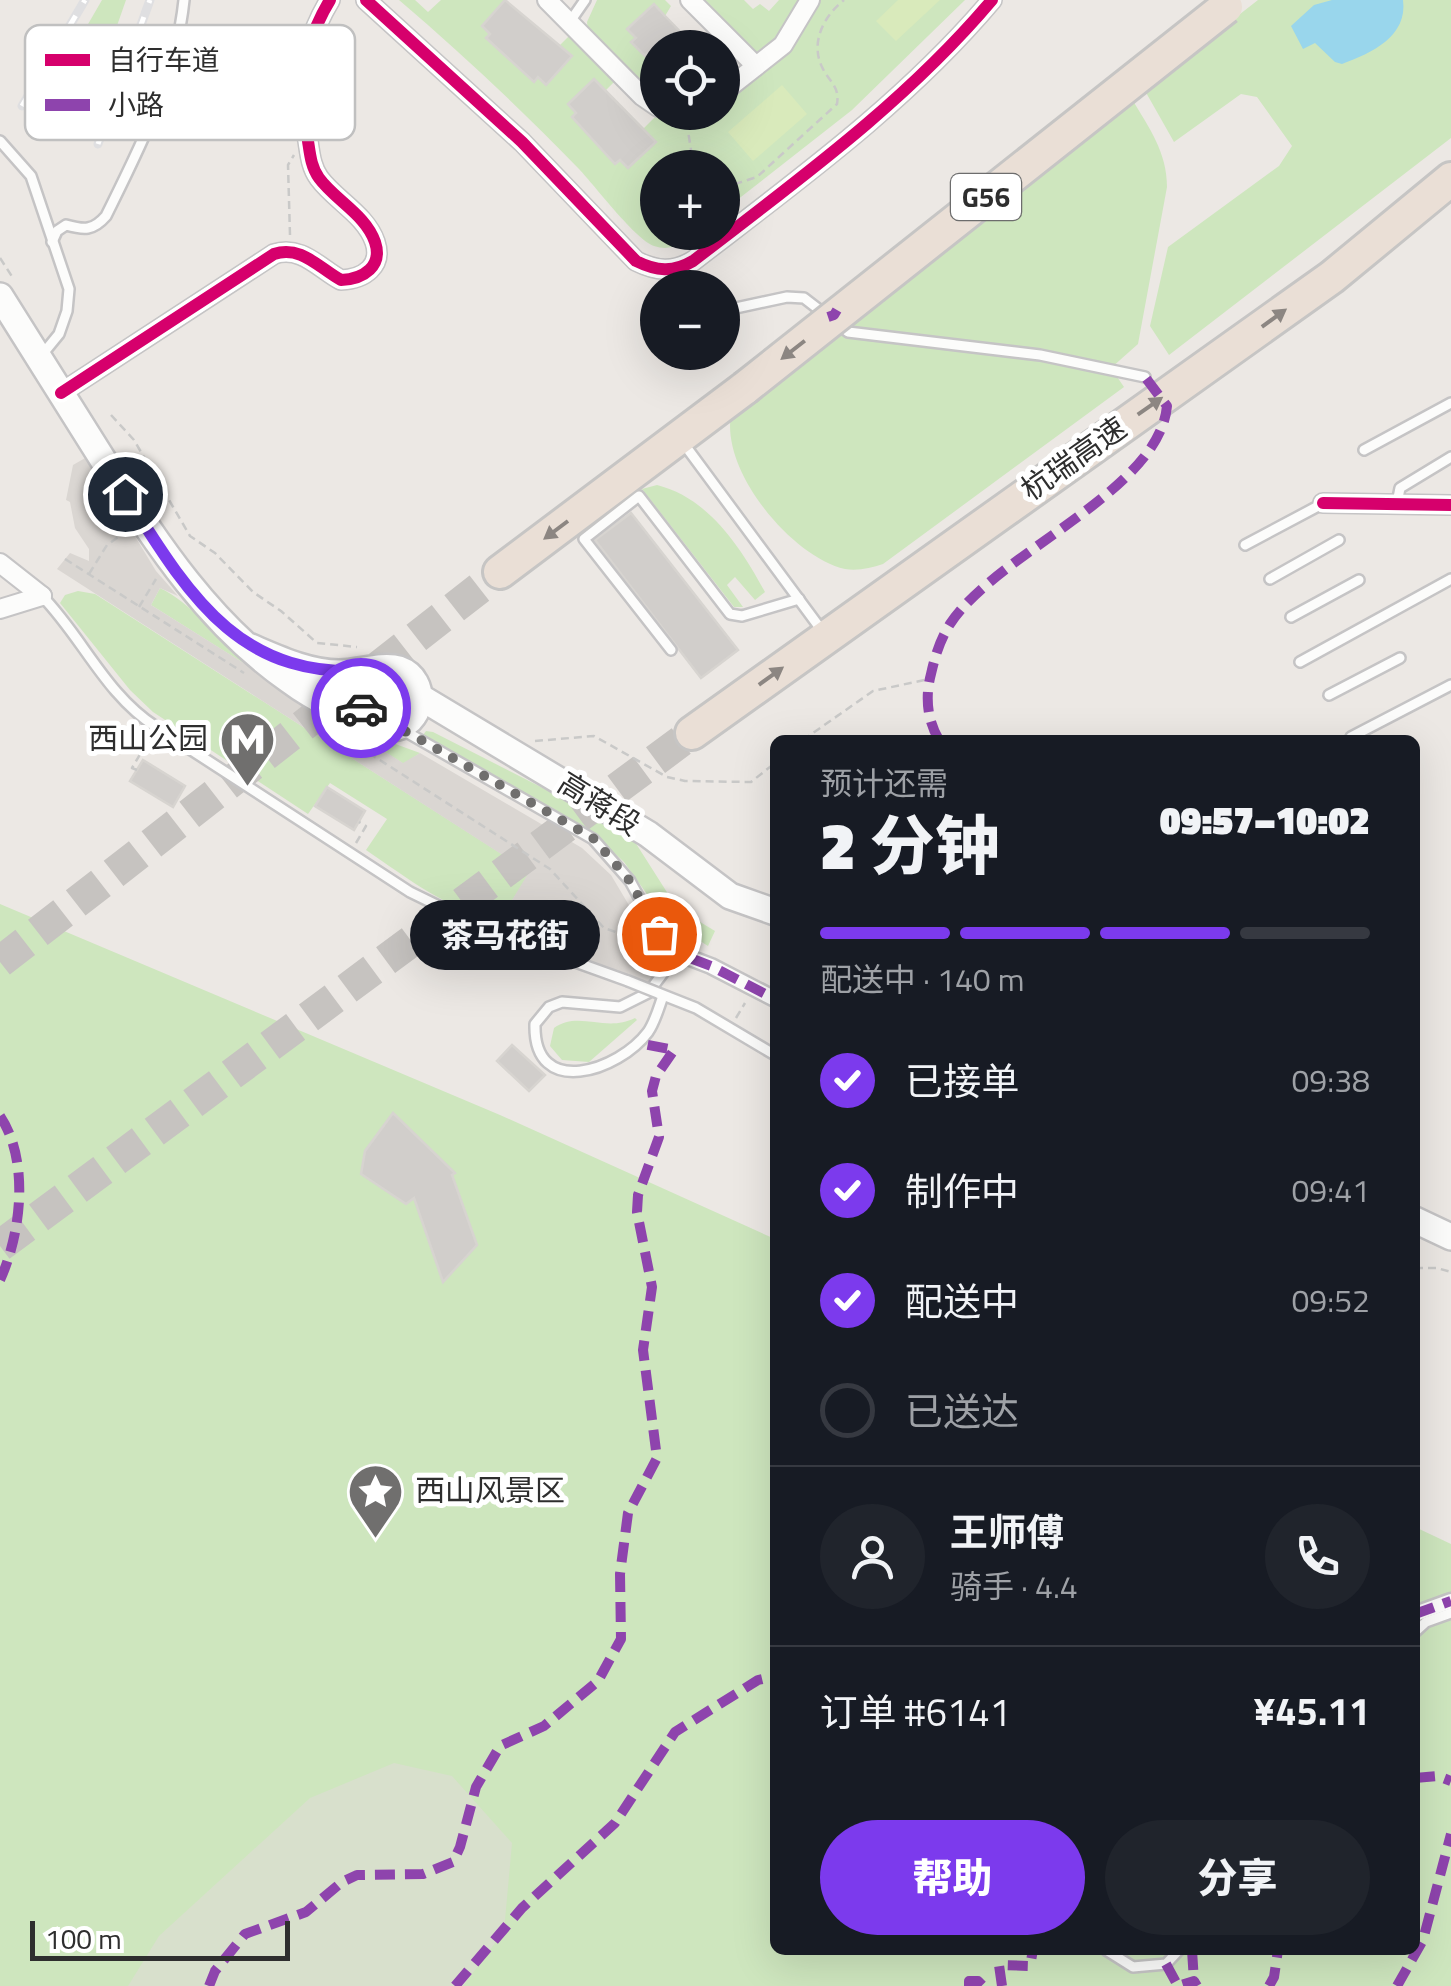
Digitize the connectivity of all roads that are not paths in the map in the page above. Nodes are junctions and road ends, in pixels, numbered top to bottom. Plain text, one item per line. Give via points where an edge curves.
1 (184, 0) edge
2 (330, 0) edge
3 (366, 0) edge
4 (547, 0) edge
5 (586, 0) edge
6 (690, 0) edge
7 (810, 0) edge
8 (992, 0) edge
9 (1233, 0) edge
10 (569, 22) junction
11 (181, 25) edge
12 (318, 25) edge
13 (756, 66) junction
14 (740, 79) edge
15 (640, 94) edge
16 (144, 140) edge
17 (308, 140) edge
18 (0, 141) edge
19 (1451, 179) edge
20 (1451, 204) edge
21 (52, 242) junction
22 (666, 270) joint
23 (1332, 277) junction
24 (10, 291) edge
25 (740, 308) edge
26 (828, 316) junction
27 (40, 358) junction
28 (1146, 377) dead end
29 (61, 393) junction
30 (1451, 403) edge
31 (679, 438) junction
32 (1364, 450) dead end
33 (1451, 458) edge
34 (1323, 503) joint
35 (1397, 503) junction
36 (1451, 505) edge
37 (1339, 540) dead end
38 (1245, 545) dead end
39 (0, 563) edge
40 (500, 572) tunnel mouth
41 (1270, 579) dead end
42 (1451, 579) edge
43 (1359, 580) dead end
44 (42, 596) junction
45 (798, 599) junction
46 (0, 610) edge
47 (1291, 617) dead end
48 (826, 636) junction
49 (246, 645) junction
50 (671, 650) dead end
51 (1400, 658) dead end
52 (373, 662) junction
53 (1300, 662) dead end
54 (1451, 684) edge
55 (1329, 695) dead end
56 (420, 697) junction
57 (369, 720) junction
58 (397, 727) junction
59 (692, 733) tunnel mouth
60 (1355, 735) edge
61 (770, 910) edge
62 (664, 948) junction
63 (661, 994) junction
64 (770, 997) edge
65 (770, 1051) edge
66 (1420, 1222) edge
67 (1451, 1238) edge
68 (1451, 1600) edge
69 (1420, 1611) edge
70 (1451, 1614) edge
71 (1420, 1627) edge
72 (1114, 1955) edge
73 (1174, 1955) edge

1 - 11 lane
2 - 12 street
3 - 22 street via 522,142 636,261
4 - 10 street
5 - 10 lane
6 - 13 street
7 - 13 street via 782,45
8 - 22 street via 856,135 693,261
9 - 26 lane
9 -> 31 highway, G56, bridge
10 - 15 street
13 - 14 street
16 - 21 lane via 96,228 66,225
17 - 29 street via 316,173 368,228 374,266 342,280 290,251 274,254
18 - 21 lane via 31,176
19 - 23 highway, 杭瑞高速
20 - 23 highway
21 - 27 lane via 69,289 67,312
48 -> 23 highway, 杭瑞高速
24 - 27 main road
25 - 26 lane via 804,298
26 - 28 lane via 848,332 1040,354
27 - 29 main road
29 - 49 main road via 171,565
30 - 32 lane
31 -> 40 highway, G56
31 - 45 lane
33 - 35 lane via 1400,488
34 - 35 street
34 - 38 lane
35 - 36 street
37 - 41 lane
39 - 44 street
42 - 53 lane
43 - 47 lane
44 - 46 street
44 - 63 lane, bridge via 113,689 156,727 410,892 457,917
45 - 48 lane
45 - 50 lane via 730,614 639,496 584,539
59 -> 48 highway, 杭瑞高速
49 - 52 main road via 336,673
49 - 57 main road via 322,701
51 - 55 lane
52 - 56 main road via 406,672
52 - 57 main road via 359,694
54 - 60 lane
56 - 58 main road via 414,716
56 - 61 main road, 高蒋段 via 648,834 721,890
57 - 58 main road
58 - 62 lane via 593,838 630,881
62 - 63 lane via 663,974 648,993 620,1007 575,1000 550,1007 535,1024 536,1045 552,1067 595,1068 650,1030
62 - 64 street
63 - 65 lane
66 - 67 main road
68 - 69 street
70 - 71 lane
72 - 73 lane via 1133,1967 1166,1964

